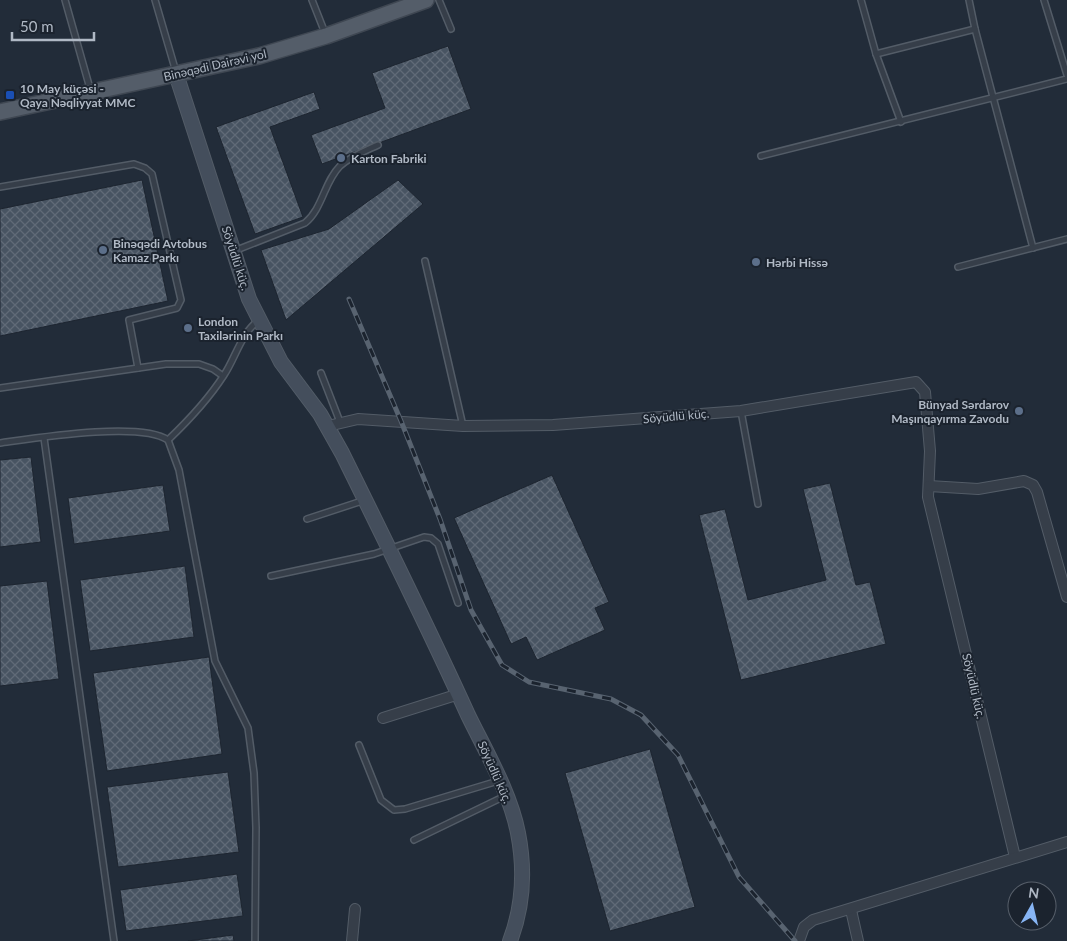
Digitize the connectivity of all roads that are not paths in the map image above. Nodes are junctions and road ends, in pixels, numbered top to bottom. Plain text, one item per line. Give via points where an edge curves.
1 (65, 0) edge
2 (155, 0) edge
3 (312, 0) edge
4 (426, 0) edge
5 (439, 0) edge
6 (862, 0) edge
7 (969, 0) edge
8 (1044, 0) edge
9 (451, 29) dead end
10 (975, 29) junction
11 (326, 36) junction
12 (876, 54) junction
13 (176, 74) junction
14 (1067, 77) edge
15 (91, 92) junction
16 (992, 98) junction
17 (0, 112) edge
18 (901, 122) junction
19 (378, 145) dead end
20 (761, 156) dead end
21 (0, 187) edge
22 (1067, 239) edge
23 (1033, 248) junction
24 (234, 252) junction
25 (425, 262) dead end
26 (958, 267) dead end
27 (259, 319) junction
28 (138, 368) junction
29 (321, 373) dead end
30 (223, 376) junction
31 (0, 388) edge
32 (740, 411) junction
33 (334, 424) junction
34 (463, 426) junction
35 (44, 438) junction
36 (168, 440) junction
37 (0, 443) edge
38 (929, 486) junction
39 (365, 500) junction
40 (758, 504) dead end
41 (307, 519) dead end
42 (389, 549) junction
43 (271, 576) dead end
44 (1067, 597) edge
45 (458, 603) dead end
46 (459, 694) junction
47 (383, 718) dead end
48 (359, 746) dead end
49 (499, 781) junction
50 (505, 796) junction
51 (414, 840) dead end
52 (1067, 842) edge
53 (1015, 857) junction
54 (355, 908) dead end
55 (851, 910) junction
56 (114, 941) edge
57 (255, 941) edge
58 (352, 941) edge
59 (510, 941) edge
60 (799, 941) edge
61 (858, 941) edge

1 - 15 lane
2 - 13 lane
3 - 11 lane
4 - 11 main road, Binəqədi Dairəvi yol
5 - 9 lane
6 - 12 lane
7 - 10 lane
8 - 14 lane
10 - 12 lane
10 - 16 lane
11 - 13 main road, Binəqədi Dairəvi yol via 259,56
12 - 18 lane
13 - 15 main road, Binəqədi Dairəvi yol
13 - 24 street, Söyüdlü küç.
14 - 16 lane
15 - 17 main road, Binəqədi Dairəvi yol
16 - 18 lane
16 - 23 lane
18 - 20 lane
19 - 24 lane via 339,167 313,216 304,223
21 - 28 lane via 134,164 152,174 181,300 177,308 129,320
22 - 23 lane
23 - 26 lane
24 - 27 street, Söyüdlü küç.
25 - 34 lane
27 - 30 lane via 248,329
27 - 33 street, Söyüdlü küç. via 289,374
28 - 30 lane via 198,364
28 - 31 lane
29 - 33 lane
30 - 36 lane via 199,409
32 - 34 street, Söyüdlü küç. via 553,426
32 - 38 street, Söyüdlü küç. via 916,382 925,392
32 - 40 lane
33 - 34 street, Söyüdlü küç. via 381,420
33 - 39 street, Söyüdlü küç.
35 - 36 lane via 125,430 150,433
35 - 37 lane
35 - 56 lane
36 - 57 lane via 179,470 215,661 248,728 256,828
38 - 44 street via 978,489 1024,481 1033,485
38 - 53 street, Söyüdlü küç. via 930,508
39 - 41 lane
39 - 42 street, Söyüdlü küç.
42 - 43 lane
42 - 45 lane via 417,538 431,538 438,544
42 - 46 street, Söyüdlü küç.
46 - 47 street
46 - 49 street, Söyüdlü küç.
48 - 49 lane via 382,800 394,810
49 - 50 street, Söyüdlü küç.
50 - 51 lane
50 - 59 street, Söyüdlü küç. via 518,832 522,859 519,906
52 - 53 street
53 - 55 street
54 - 58 street
55 - 60 street via 813,920 804,927
55 - 61 street

